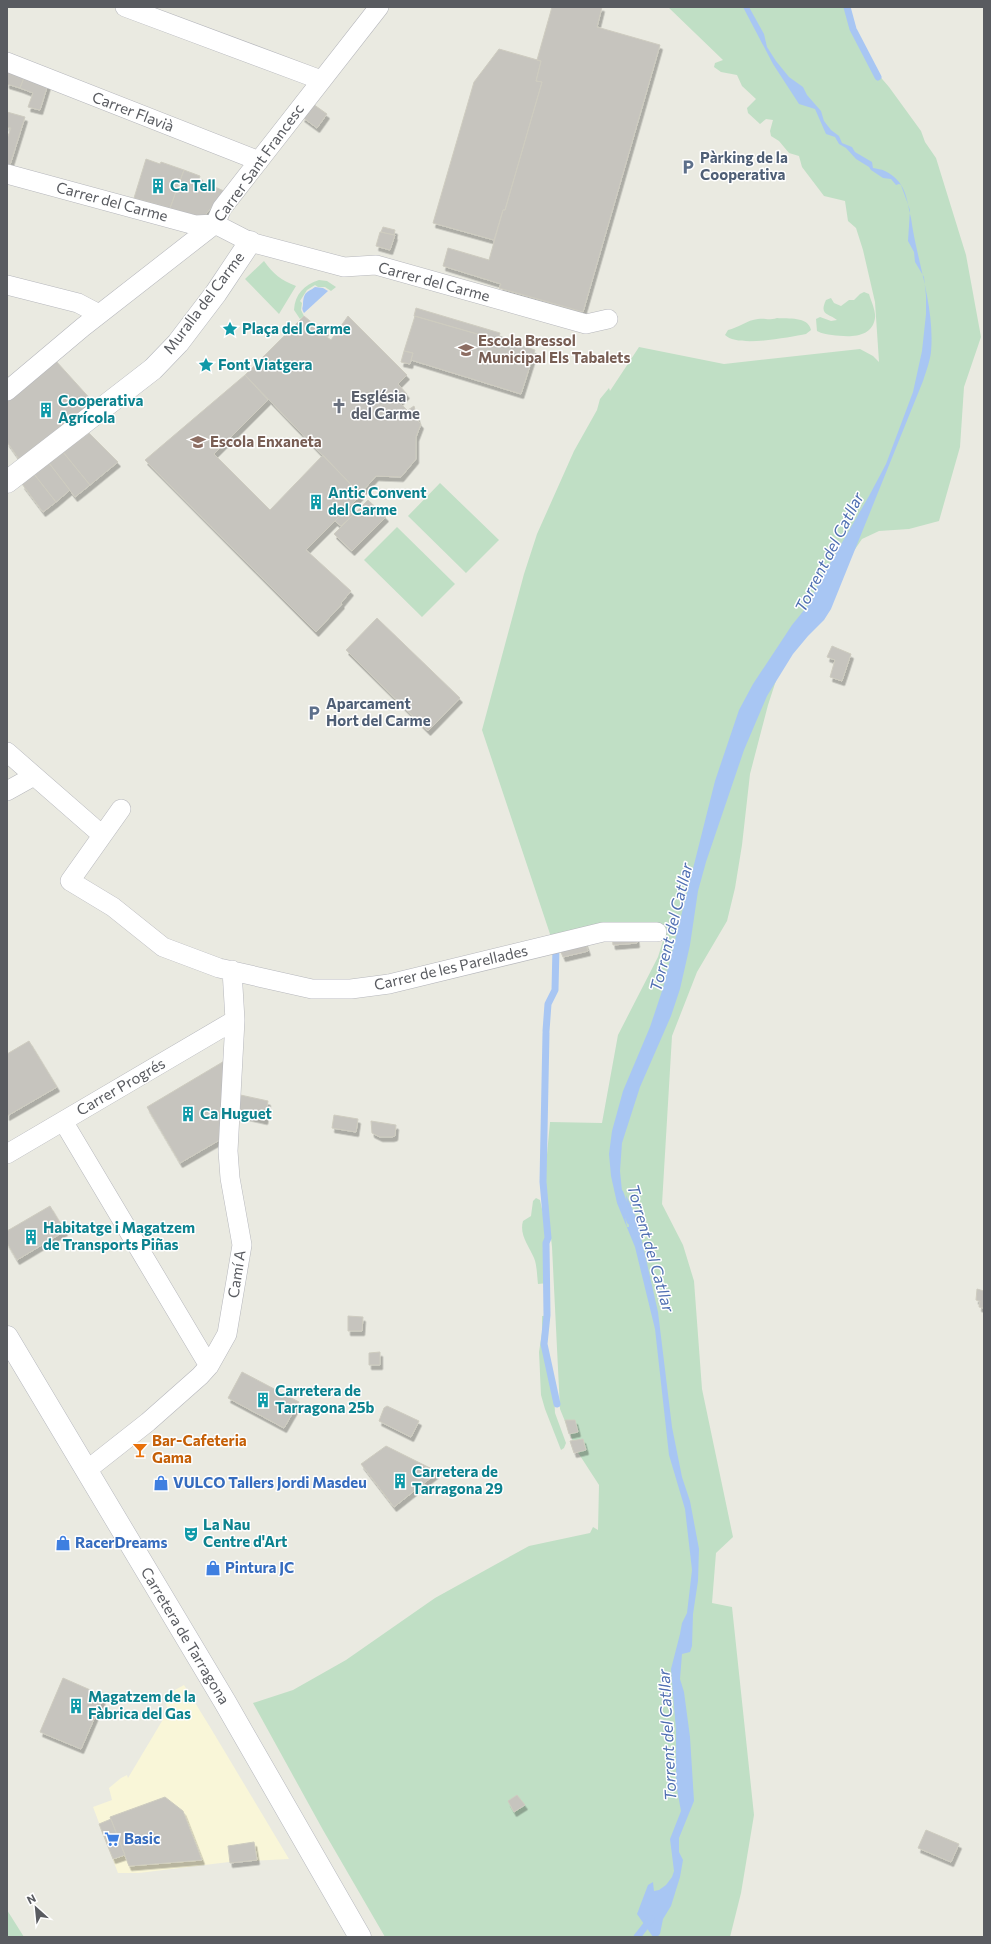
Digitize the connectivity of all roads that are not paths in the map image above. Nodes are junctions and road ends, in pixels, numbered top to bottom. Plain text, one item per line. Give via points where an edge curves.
1 (125, 7) edge
2 (379, 7) edge
3 (7, 62) edge
4 (321, 80) junction
5 (259, 161) junction
6 (7, 174) edge
7 (215, 224) junction
8 (250, 242) junction
9 (7, 285) edge
10 (99, 314) junction
11 (608, 319) dead end
12 (7, 391) edge
13 (7, 482) edge
14 (7, 752) edge
15 (34, 776) junction
16 (7, 791) edge
17 (121, 809) dead end
18 (102, 836) junction
19 (657, 932) dead end
20 (232, 970) junction
21 (235, 1020) junction
22 (63, 1121) junction
23 (7, 1154) edge
24 (7, 1337) edge
25 (209, 1366) junction
26 (87, 1470) junction
27 (360, 1937) edge

1 - 4 street
2 - 4 street, Carrer Sant Francesc
3 - 5 street, Carrer Flavià
4 - 5 street, Carrer Sant Francesc
5 - 7 street, Carrer Sant Francesc via 222,208
6 - 7 street, Carrer del Carme via 195,225
7 - 8 street, Carrer del Carme
7 - 10 street, Carrer Sant Francesc
8 - 11 street, Carrer del Carme via 344,268 376,265 586,324
8 - 13 main road, Muralla del Carme via 216,293 168,353 111,403
9 - 10 street via 78,303
10 - 12 street, Carrer Sant Francesc
14 - 15 street
15 - 16 street
15 - 18 street
17 - 18 street, Carrer de les Parellades
18 - 20 street, Carrer de les Parellades via 70,880 113,907 163,948
19 - 20 street, Carrer de les Parellades via 602,932 390,984 351,989 312,989
20 - 21 street, Camí A
21 - 22 street, Carrer Progrés
21 - 25 street, Camí A via 228,1152 242,1245 228,1334
22 - 23 street, Carrer Progrés
22 - 25 street
24 - 26 main road, Carretera de Tarragona
25 - 26 street, Camí A via 148,1422
26 - 27 main road, Carretera de Tarragona via 308,1844

